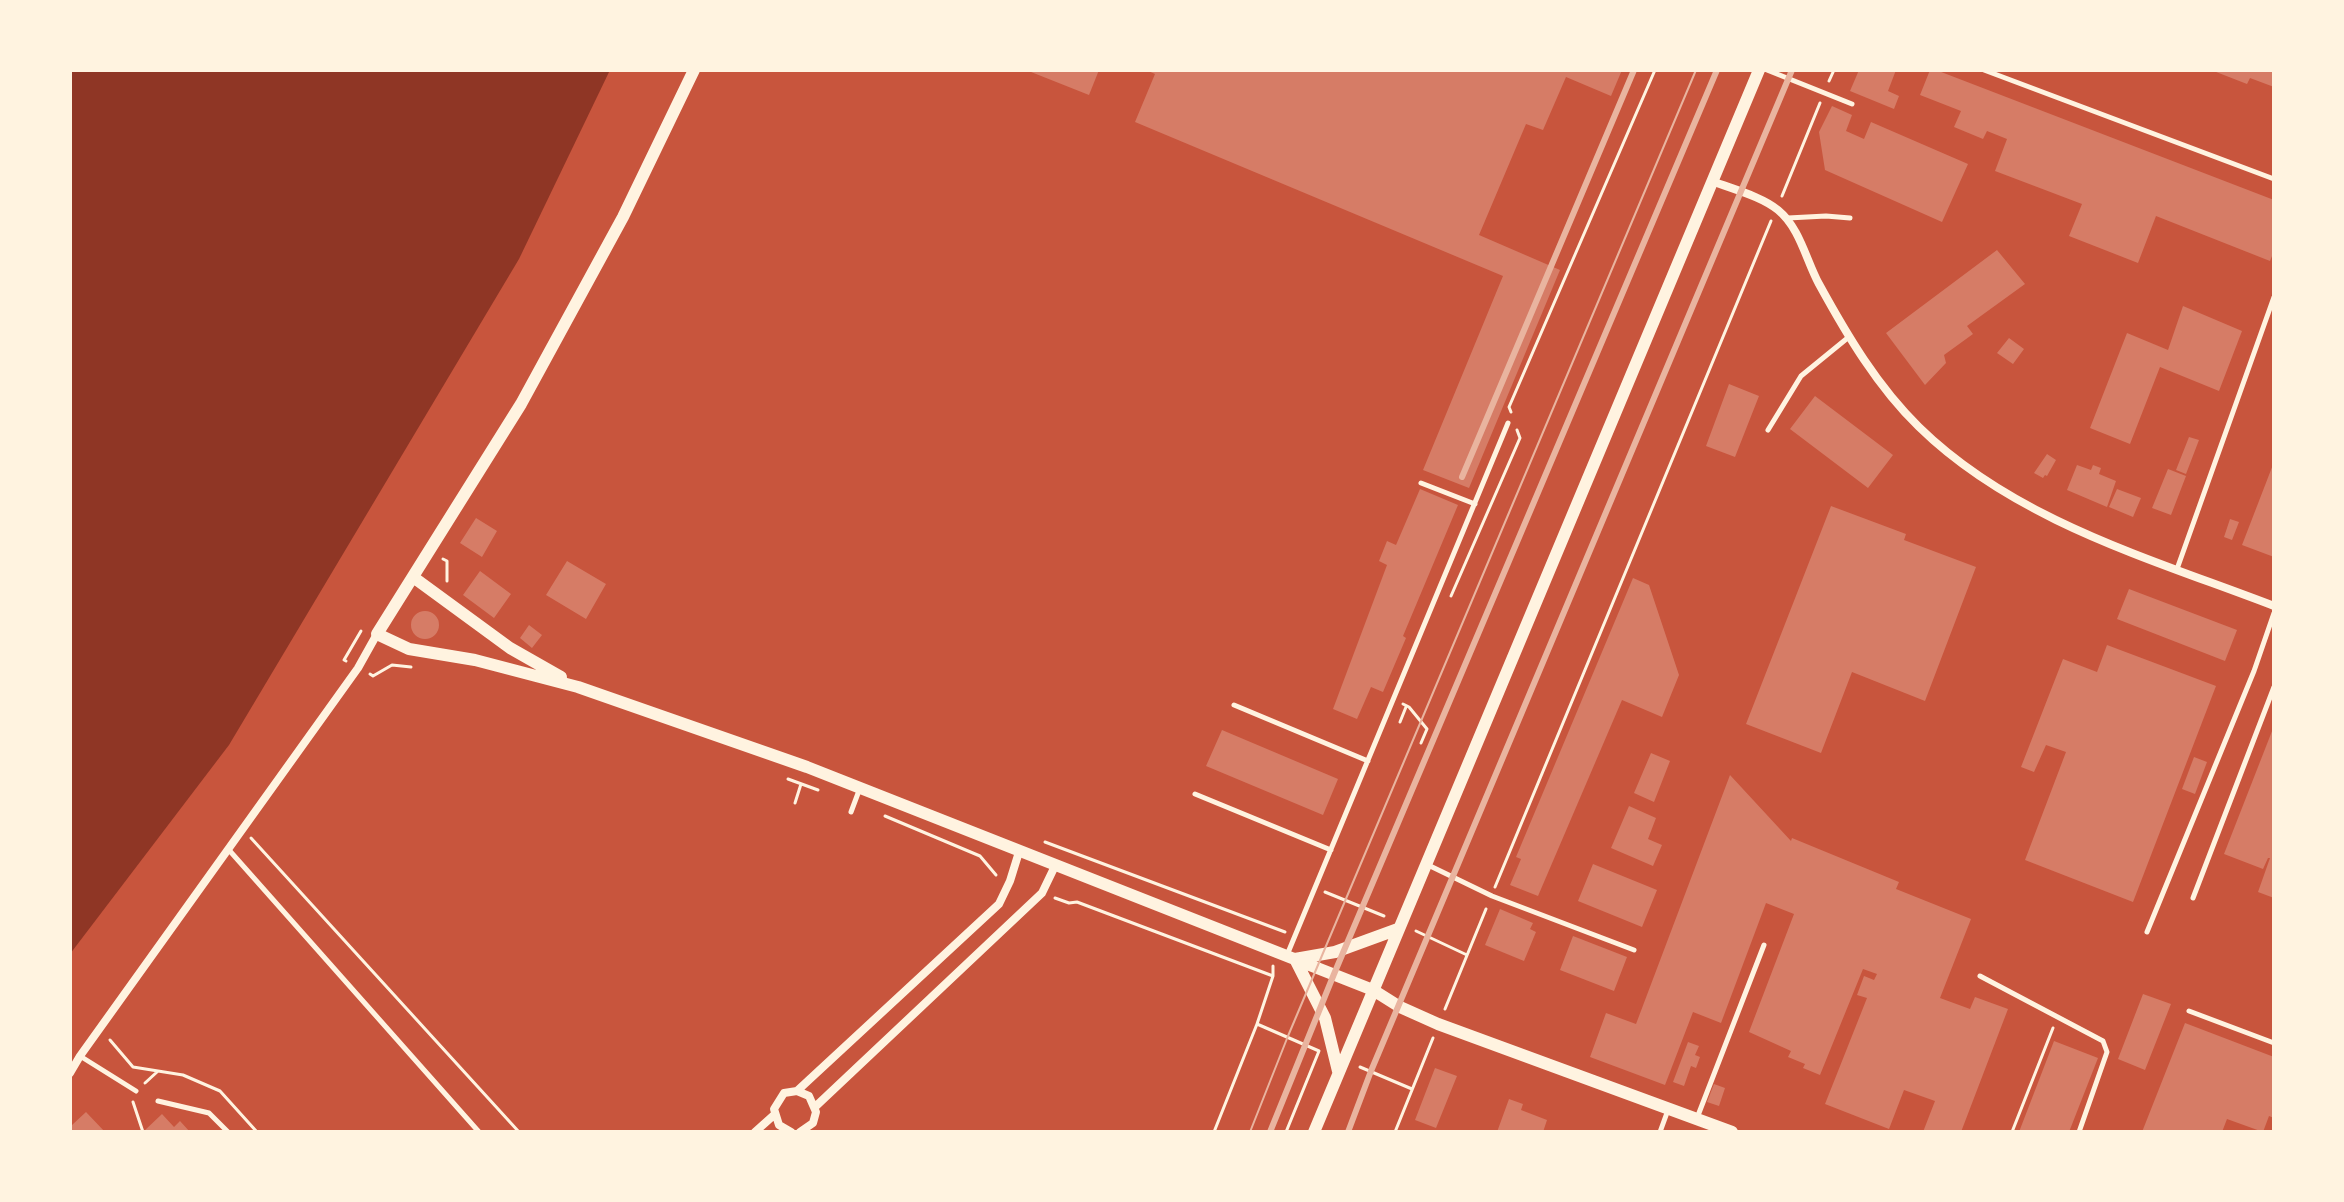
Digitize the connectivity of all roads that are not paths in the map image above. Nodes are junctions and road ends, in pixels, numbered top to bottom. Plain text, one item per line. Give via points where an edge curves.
1 (694, 70) edge
2 (1759, 70) edge
3 (1767, 70) edge
4 (1984, 70) edge
5 (1852, 104) dead end
6 (2274, 179) edge
7 (1712, 181) junction
8 (1787, 218) junction
9 (1850, 218) dead end
10 (2274, 297) edge
11 (1850, 336) junction
12 (1508, 423) dead end
13 (1768, 430) dead end
14 (1421, 483) dead end
15 (1475, 504) junction
16 (2177, 569) junction
17 (413, 577) junction
18 (2274, 606) edge
19 (2274, 613) edge
20 (377, 634) junction
21 (578, 687) junction
22 (2274, 687) edge
23 (1234, 705) dead end
24 (1368, 761) junction
25 (861, 787) junction
26 (1195, 794) dead end
27 (851, 812) dead end
28 (229, 850) junction
29 (1331, 850) junction
30 (1019, 852) junction
31 (1425, 864) junction
32 (1055, 866) junction
33 (2193, 898) dead end
34 (1398, 929) junction
35 (2147, 932) dead end
36 (1764, 945) dead end
37 (1634, 950) dead end
38 (1291, 957) junction
39 (1980, 976) dead end
40 (1373, 990) junction
41 (2189, 1011) dead end
42 (2274, 1043) edge
43 (80, 1056) junction
44 (1339, 1063) junction
45 (70, 1065) edge
46 (70, 1073) edge
47 (136, 1091) dead end
48 (797, 1091) junction
49 (158, 1101) dead end
50 (815, 1107) junction
51 (1669, 1109) junction
52 (774, 1115) junction
53 (1696, 1119) junction
54 (807, 1130) edge
55 (228, 1132) edge
56 (479, 1132) edge
57 (755, 1132) edge
58 (789, 1132) edge
59 (1314, 1132) edge
60 (1660, 1132) edge
61 (1732, 1132) edge
62 (2079, 1132) edge

1 - 17 street via 623,217 521,404
2 - 7 street
3 - 5 lane
4 - 6 lane
7 - 8 street via 1777,208
7 - 31 street
8 - 9 lane
8 - 11 street
10 - 16 lane
11 - 13 lane via 1801,376
11 - 16 street via 1870,371 1919,427 1977,476 2044,514
12 - 15 lane
14 - 15 lane
15 - 24 lane
16 - 18 street
17 - 20 street
17 - 21 street via 510,648
19 - 35 lane
20 - 21 street via 409,649
20 - 28 street
21 - 25 street
22 - 33 lane
23 - 24 lane
24 - 29 lane
25 - 27 lane
25 - 30 street
26 - 29 lane
28 - 43 street
28 - 56 lane
29 - 38 lane
30 - 32 street
30 - 48 street via 999,904
31 - 34 street
31 - 37 lane via 1492,896
32 - 38 street
32 - 50 street via 1042,893
34 - 38 street via 1335,952
34 - 40 street
36 - 53 lane
38 - 40 street
38 - 44 street via 1325,1018
39 - 62 lane via 2103,1041 2107,1052
40 - 44 street
40 - 51 street via 1438,1024
41 - 42 lane
43 - 45 street
43 - 46 street
43 - 47 lane
44 - 59 street
48 - 50 street via 809,1096
48 - 52 street via 779,1097
49 - 55 lane via 209,1113
50 - 54 street
51 - 53 street
51 - 60 lane
52 - 57 street
52 - 58 street
53 - 61 street

